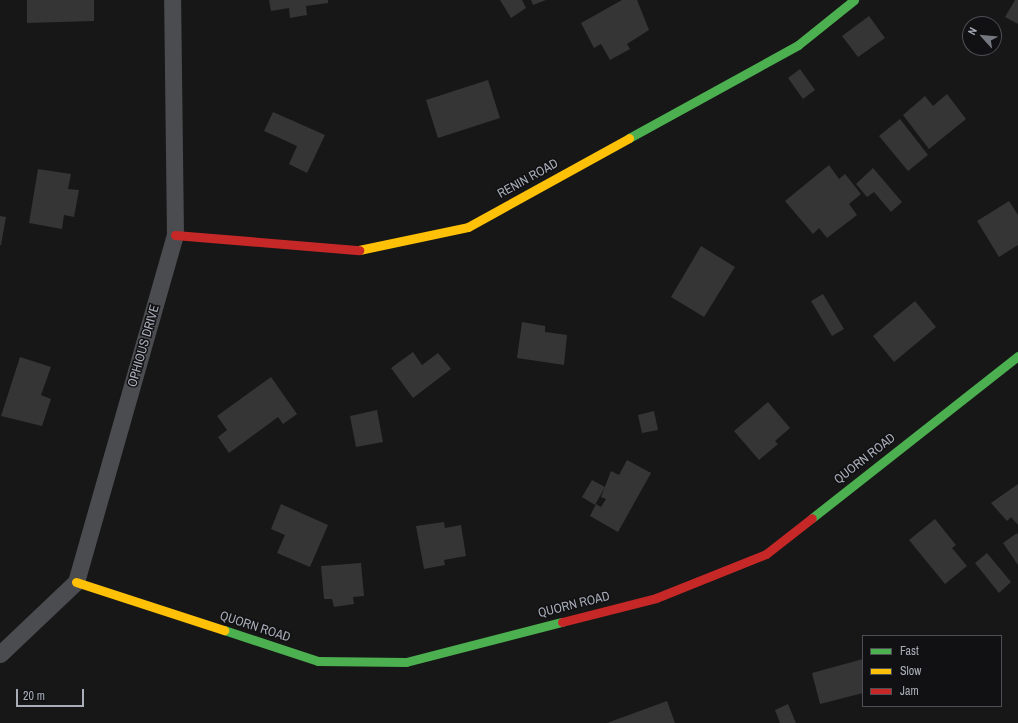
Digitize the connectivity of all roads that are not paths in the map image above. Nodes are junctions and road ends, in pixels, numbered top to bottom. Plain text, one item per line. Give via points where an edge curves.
1 (172, 0) edge
2 (854, 0) edge
3 (175, 235) junction
4 (1018, 356) edge
5 (76, 582) junction
6 (0, 654) edge

1 - 3 street, OPHIOUS DRIVE
2 - 3 street, RENIN ROAD via 798,45 468,227 356,251
3 - 5 street, OPHIOUS DRIVE
4 - 5 street, QUORN ROAD via 766,554 656,598 406,662 318,661
5 - 6 street

